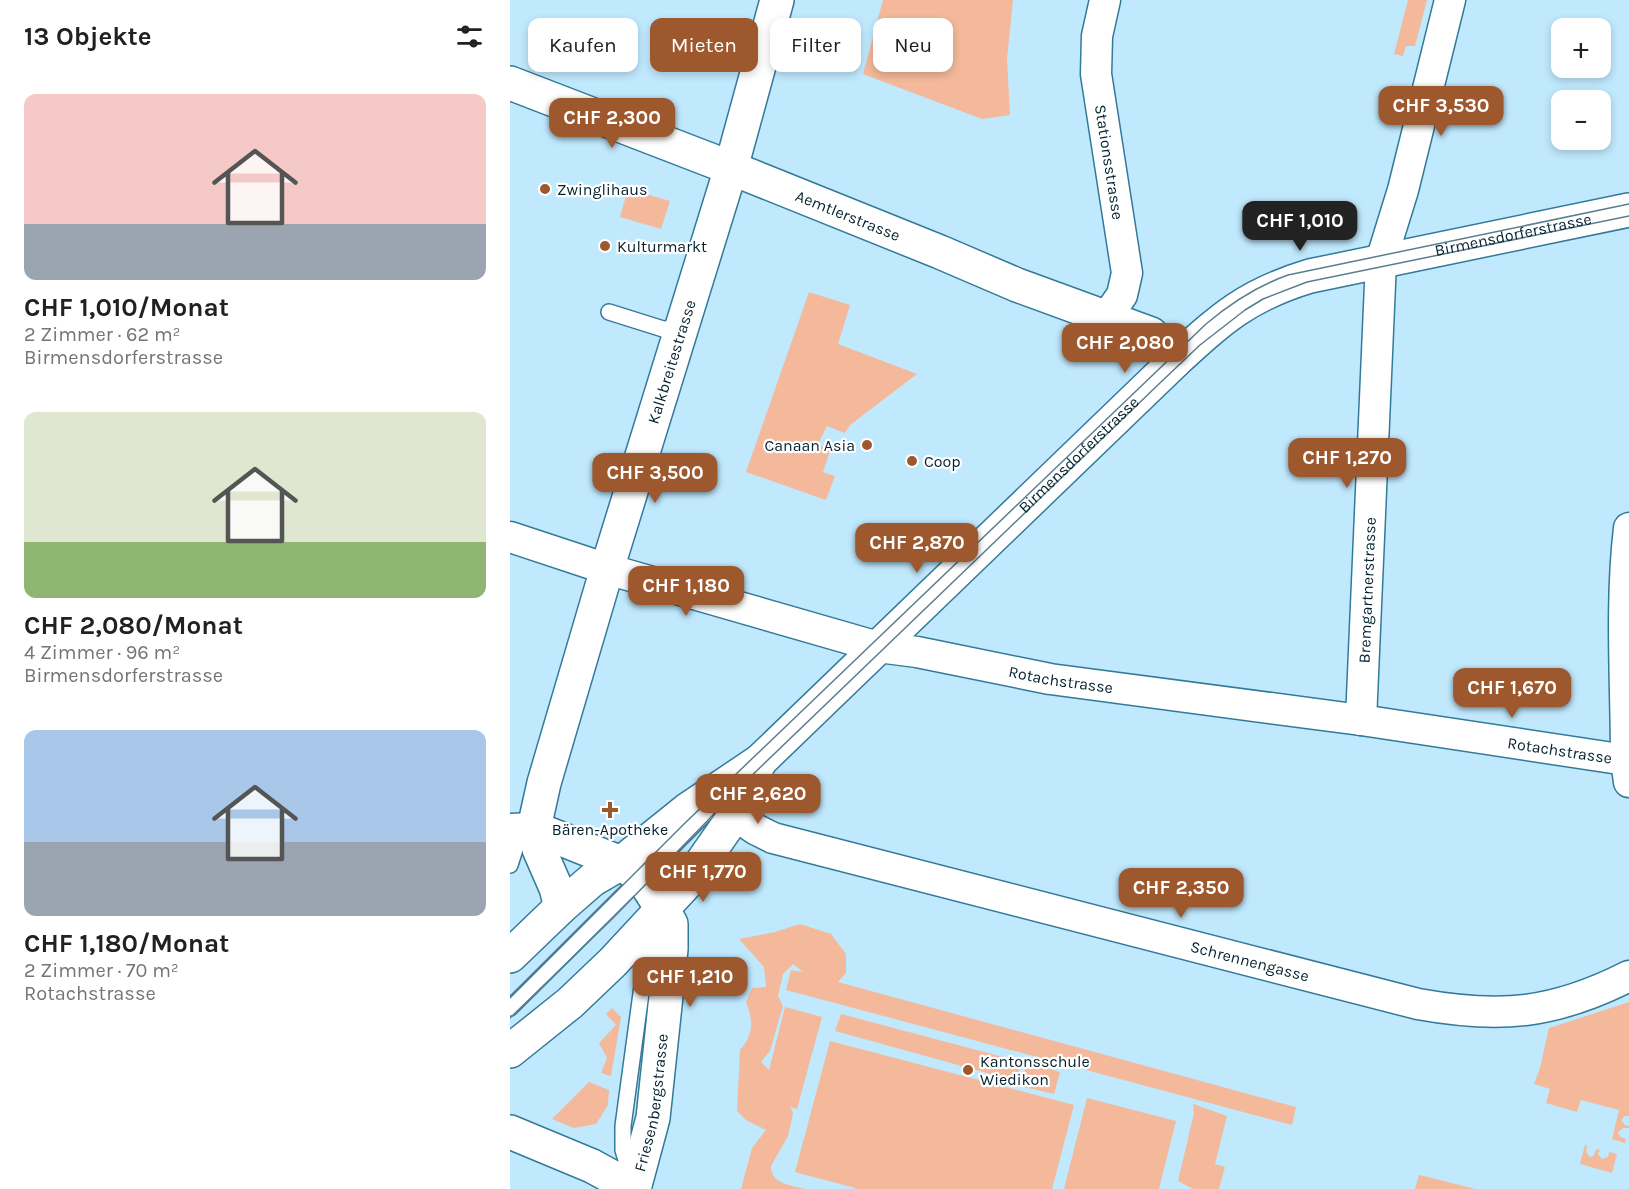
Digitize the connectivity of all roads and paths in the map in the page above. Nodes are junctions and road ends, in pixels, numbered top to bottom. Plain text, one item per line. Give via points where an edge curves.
1 (777, 0) edge
2 (1105, 0) edge
3 (1450, 0) edge
4 (510, 83) edge
5 (731, 168) junction
6 (1629, 210) edge
7 (1381, 261) junction
8 (609, 312) dead end
9 (1106, 318) junction
10 (682, 328) junction
11 (1175, 361) junction
12 (1629, 528) edge
13 (510, 537) edge
14 (607, 569) junction
15 (878, 647) junction
16 (1361, 720) junction
17 (1628, 721) edge
18 (760, 761) junction
19 (1628, 771) edge
20 (735, 815) junction
21 (522, 828) edge
22 (510, 865) edge
23 (632, 870) junction
24 (561, 907) junction
25 (663, 910) junction
26 (510, 956) edge
27 (1629, 976) edge
28 (510, 1008) edge
29 (510, 1051) edge
30 (510, 1132) edge
31 (634, 1189) edge

1 - 5 street, Kalkbreitestrasse
2 - 9 street, Stationsstrasse via 1097,36 1096,74 1127,273 1122,295
3 - 7 street, Bremgartnerstrasse via 1403,190
4 - 5 street, Aemtlerstrasse
5 - 9 street, Aemtlerstrasse
5 - 10 street, Kalkbreitestrasse
6 - 7 street, Birmensdorferstrasse
7 - 11 street, Birmensdorferstrasse via 1310,276 1256,296 1213,326
7 - 16 street, Bremgartnerstrasse
8 - 10 lane via 663,328
9 - 11 street, Aemtlerstrasse via 1151,334
10 - 14 street, Kalkbreitestrasse
11 - 15 street, Birmensdorferstrasse
12 - 17 street via 1624,623
13 - 14 street, Rotachstrasse
14 - 15 street, Rotachstrasse
14 - 21 street, Kalkbreitestrasse via 559,730
15 - 16 street, Rotachstrasse via 1050,679
15 - 18 street, Birmensdorferstrasse
16 - 19 street, Rotachstrasse
17 - 19 street
18 - 20 street, Birmensdorferstrasse
18 - 23 street, Birmensdorferstrasse via 687,810
20 - 25 street, Birmensdorferstrasse
20 - 27 street, Schrennengasse via 773,838 1386,996 1458,1011 1530,1011 1574,1000
21 - 22 lane, Kalkbreitestrasse
21 - 23 street
21 - 24 street via 539,849
23 - 24 street, Birmensdorferstrasse via 592,880
23 - 25 street, Friesenbergstrasse
23 - 28 lane, Birmensdorferstrasse
24 - 26 street, Birmensdorferstrasse
25 - 29 street, Birmensdorferstrasse via 579,995
25 - 31 street, Friesenbergstrasse via 671,924 671,949 653,1118
30 - 31 street via 592,1166

